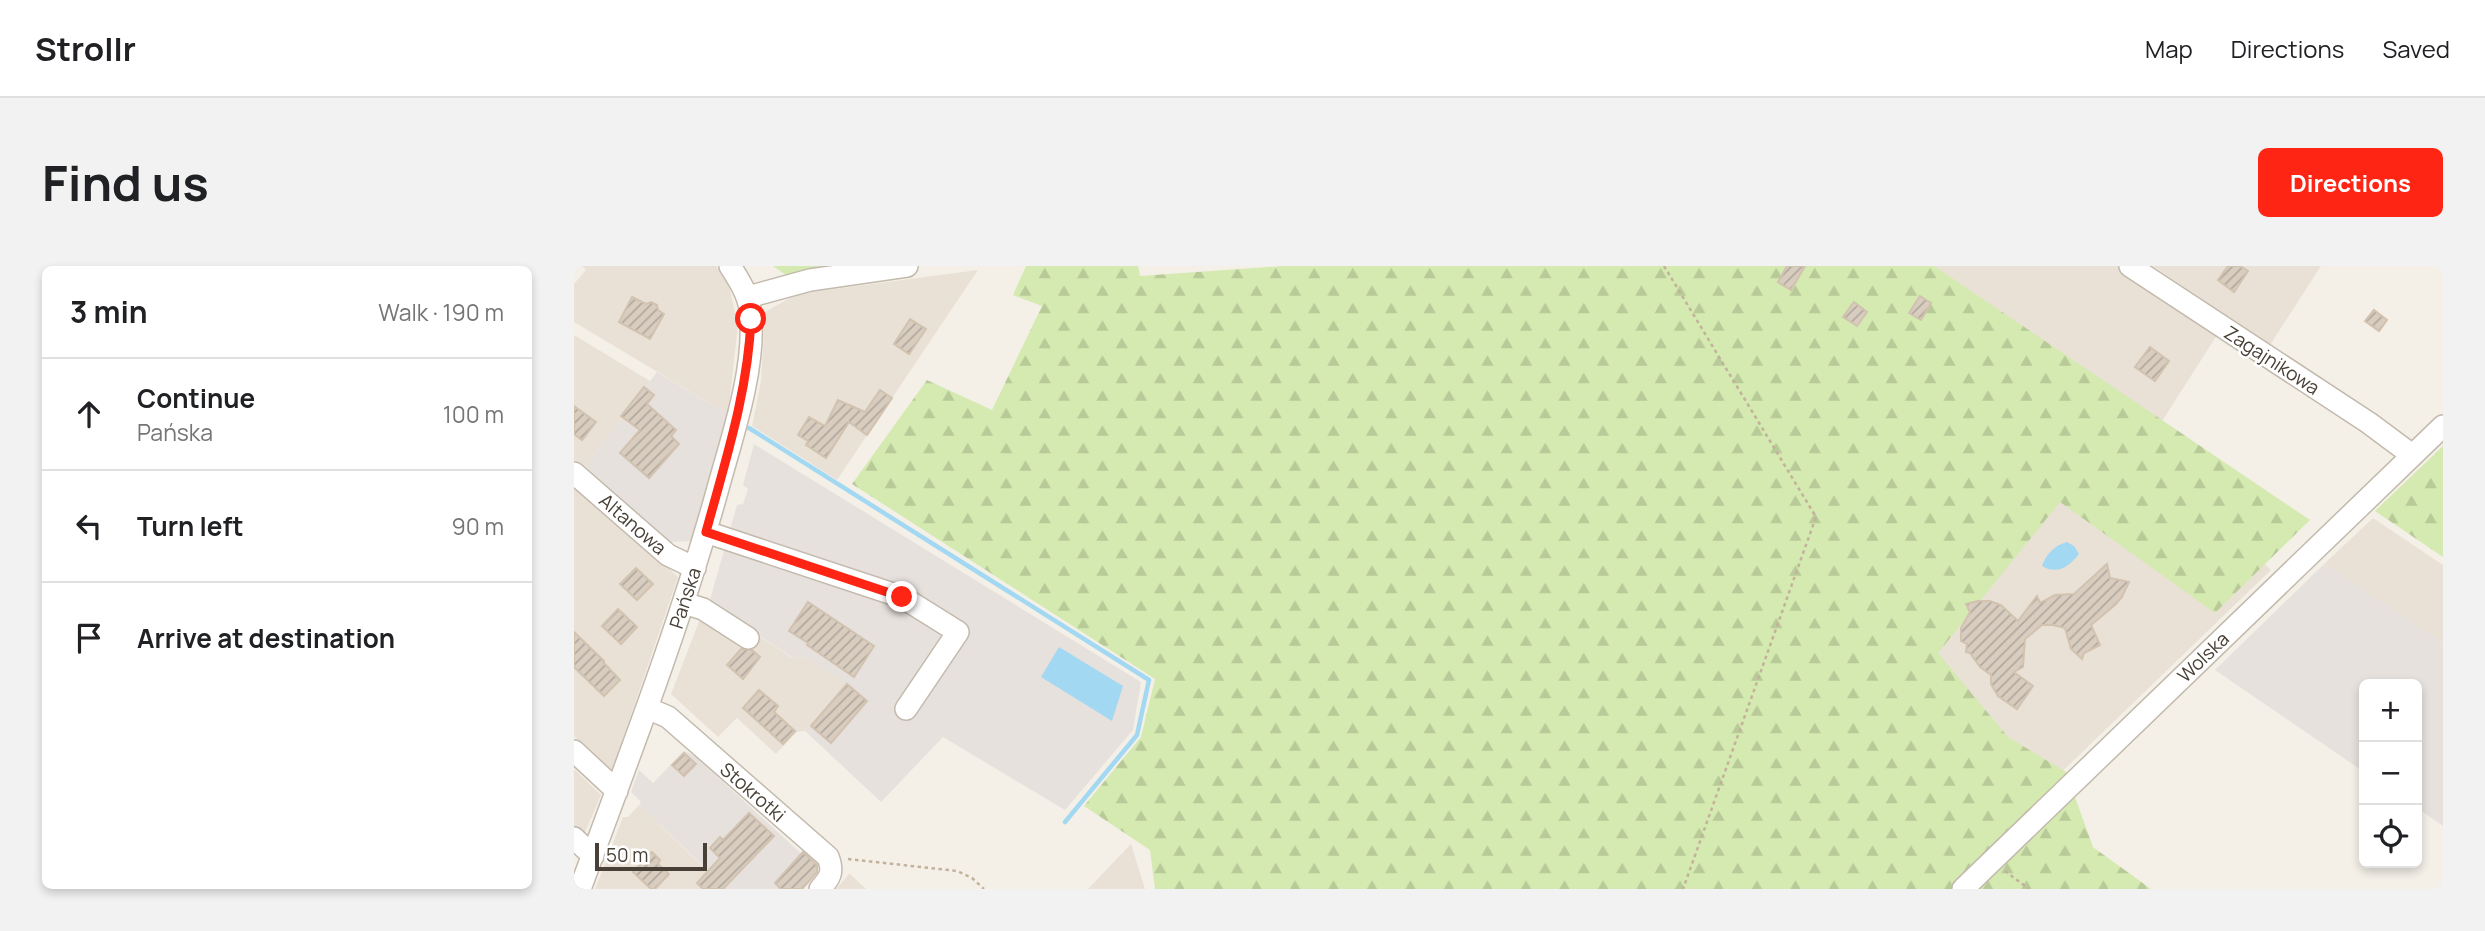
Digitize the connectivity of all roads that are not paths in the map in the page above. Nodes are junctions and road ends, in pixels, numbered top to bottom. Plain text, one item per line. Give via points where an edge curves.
1 (730, 266) edge
2 (832, 266) edge
3 (908, 266) edge
4 (2130, 266) edge
5 (810, 280) junction
6 (748, 297) junction
7 (2443, 426) edge
8 (2412, 456) junction
9 (574, 473) edge
10 (706, 532) junction
11 (695, 568) junction
12 (684, 603) junction
13 (748, 638) dead end
14 (647, 708) junction
15 (906, 709) dead end
16 (574, 751) edge
17 (617, 791) junction
18 (574, 838) edge
19 (593, 856) junction
20 (580, 889) edge
21 (820, 889) edge
22 (1963, 889) edge

1 - 6 street
2 - 5 street
3 - 5 street
4 - 8 street, Zagajnikowa
5 - 6 street
6 - 10 street, Pańska via 750,346 743,388
7 - 8 street, Wolska
8 - 22 street, Wolska
9 - 11 street, Altanowa via 668,555
10 - 11 street, Pańska
10 - 15 street via 902,597 958,632
11 - 12 street, Pańska
12 - 13 street via 703,609
12 - 14 street, Pańska
14 - 17 street, Pańska
14 - 21 street, Stokrotki via 668,717 828,857 830,877
16 - 17 street
17 - 19 street, Pańska
18 - 19 street
19 - 20 street, Pańska

